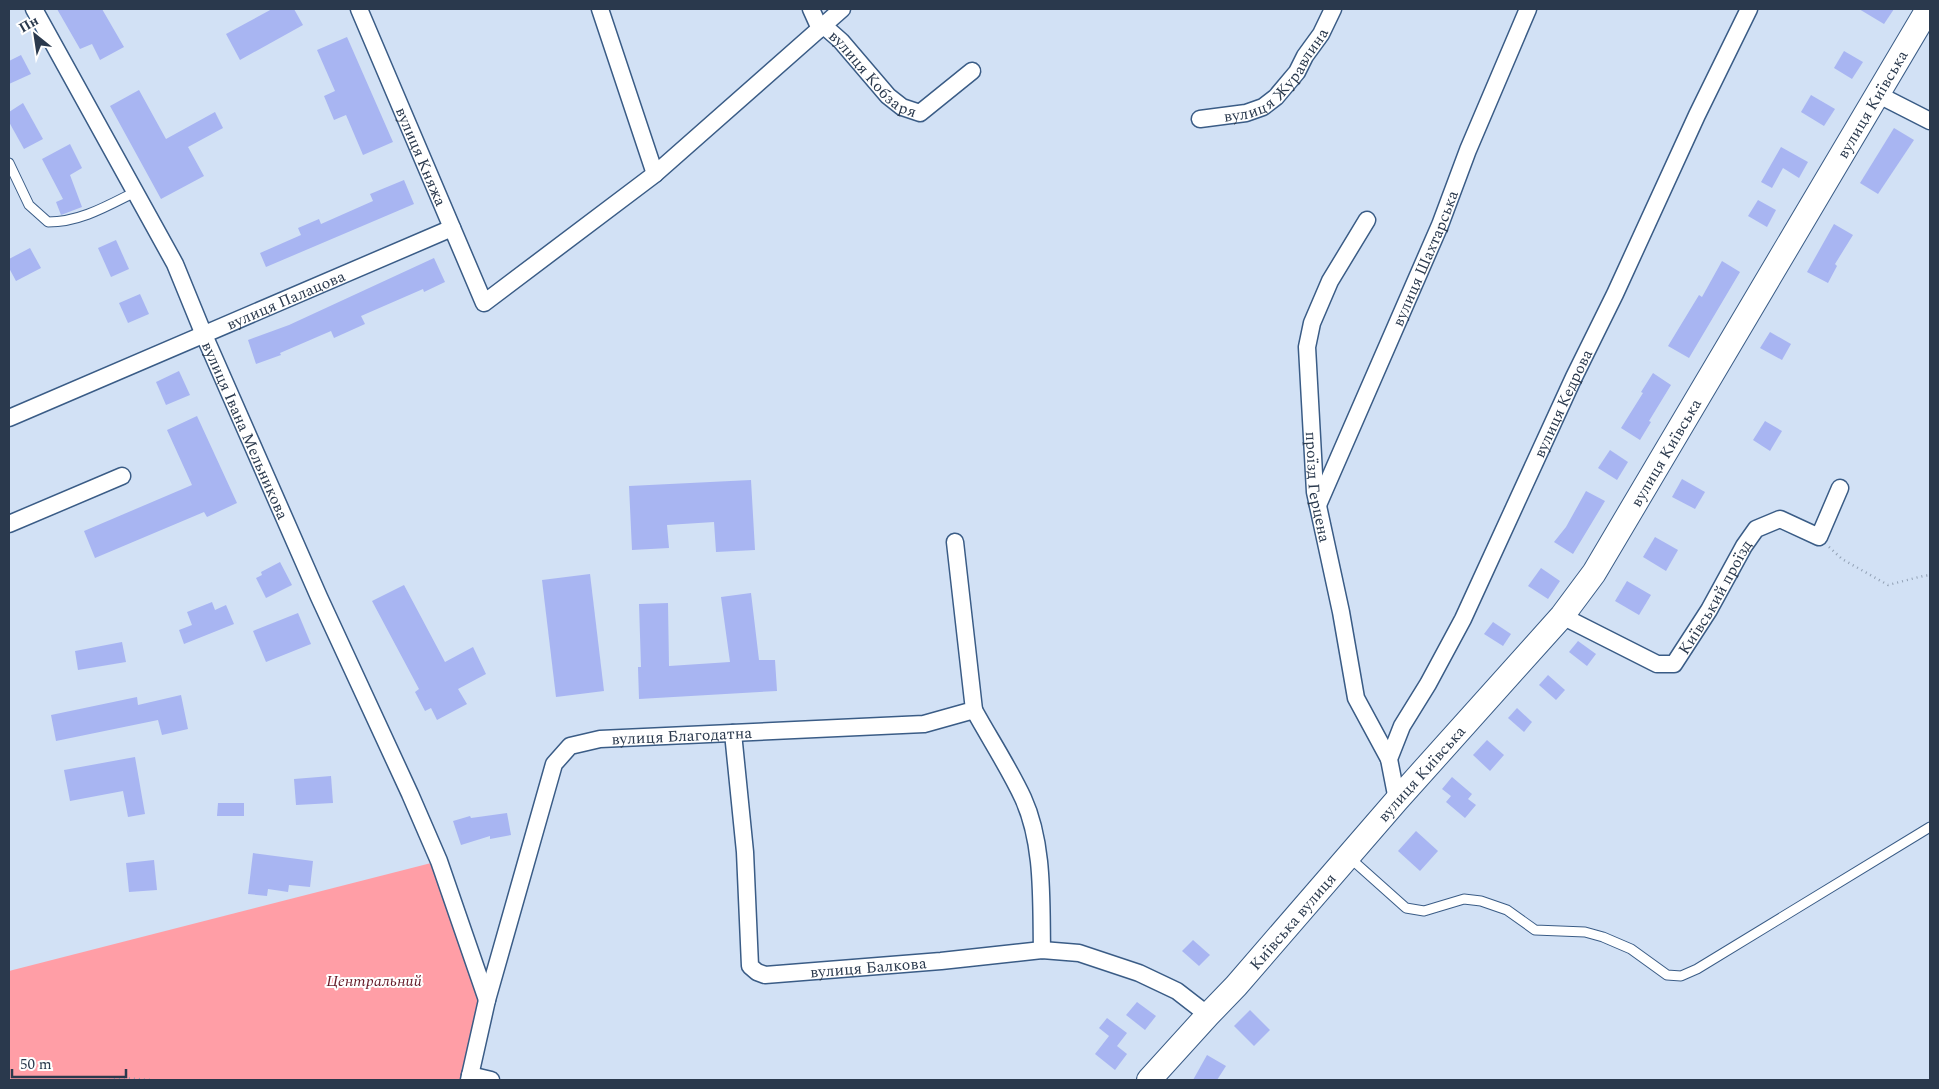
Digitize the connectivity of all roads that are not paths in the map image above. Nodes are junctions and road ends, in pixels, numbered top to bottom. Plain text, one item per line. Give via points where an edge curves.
1 (34, 9) edge
2 (359, 9) edge
3 (600, 9) edge
4 (811, 9) edge
5 (842, 9) edge
6 (1333, 9) edge
7 (1528, 9) edge
8 (1749, 9) edge
9 (1928, 9) edge
10 (822, 27) junction
11 (972, 71) dead end
12 (1877, 94) junction
13 (1200, 119) dead end
14 (1930, 121) edge
15 (9, 163) edge
16 (655, 174) junction
17 (134, 192) junction
18 (1367, 220) dead end
19 (452, 228) junction
20 (204, 335) junction
21 (9, 418) edge
22 (122, 476) dead end
23 (1840, 488) dead end
24 (1318, 505) junction
25 (9, 524) edge
26 (955, 542) dead end
27 (1562, 616) junction
28 (974, 710) junction
29 (733, 733) junction
30 (1389, 759) junction
31 (1397, 800) junction
32 (1930, 827) edge
33 (1349, 857) junction
34 (1042, 950) junction
35 (487, 1000) junction
36 (1208, 1015) junction
37 (470, 1078) edge
38 (491, 1080) edge
39 (1149, 1080) edge

1 - 17 street, вулиця Івана Мельникова
2 - 19 street, вулиця Княжа
3 - 16 street
4 - 10 street
5 - 10 street
6 - 13 street, вулиця Журавлина via 1297,72 1276,97 1263,107 1246,113
7 - 24 street, вулиця Шахтарська via 1440,225
8 - 30 street, вулиця Кедрова via 1463,619 1402,726
9 - 12 main road, вулиця Київська
10 - 11 street, вулиця Кобзаря via 841,41 888,96 902,107 920,113
10 - 16 street
12 - 14 street
12 - 27 main road, вулиця Київська via 1594,573
15 - 17 lane via 29,205 48,222 80,218
16 - 19 street, вулиця Княжа via 484,303
17 - 20 street, вулиця Івана Мельникова via 175,264
18 - 24 street, проїзд Герцена via 1330,281 1312,323 1307,347
19 - 20 street, вулиця Палацова
20 - 21 street, вулиця Палацова
20 - 35 street, вулиця Івана Мельникова via 439,861
22 - 25 street
23 - 27 street, Київський проїзд via 1819,537 1780,519 1756,529 1674,664 1657,664
24 - 30 street, проїзд Герцена via 1356,698
26 - 28 street
27 - 31 main road, вулиця Київська
28 - 29 street, вулиця Благодатна via 924,724
28 - 34 street via 1023,799 1034,834 1040,882
29 - 34 street, вулиця Балкова via 745,852 750,966 757,972 765,975
29 - 35 street, вулиця Благодатна via 600,739 570,746 554,764
30 - 31 street
31 - 33 main road, вулиця Київська
32 - 33 lane via 1697,970 1681,976 1667,975 1631,949 1603,937 1585,932 1535,930 1507,910 1480,902 1464,899 1424,911 1406,908
33 - 36 main road, Київська вулиця
34 - 36 street, вулиця Балкова via 1079,953 1139,973 1177,992
35 - 37 street, вулиця Благодатна
36 - 39 main road
37 - 38 street

